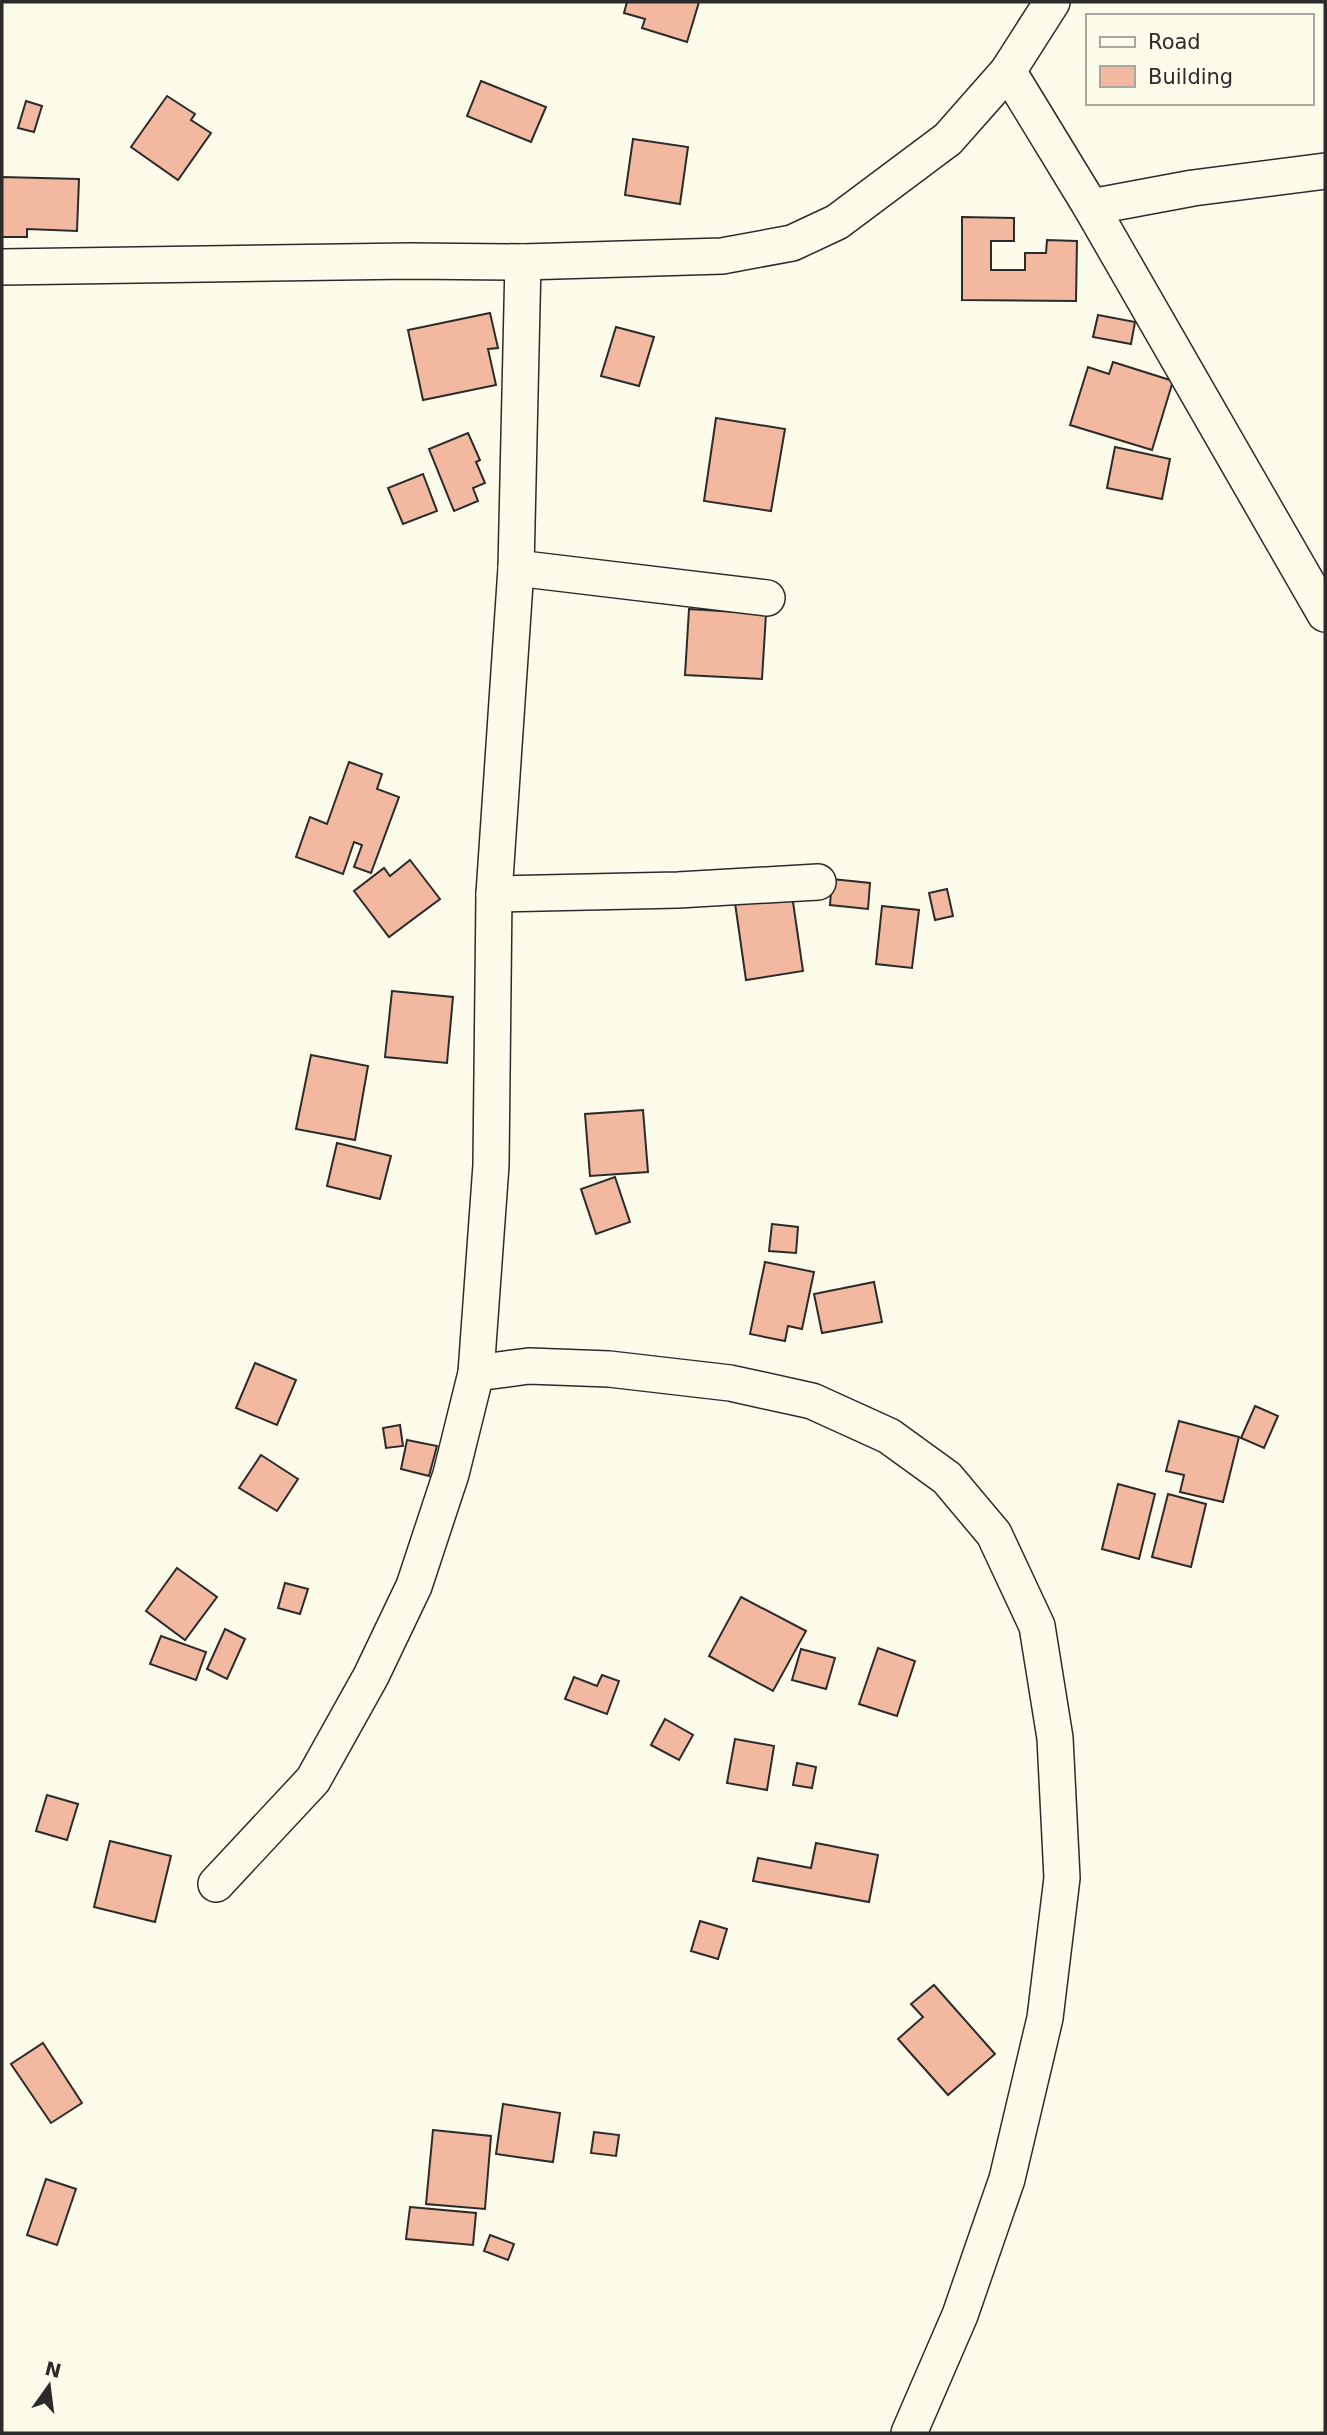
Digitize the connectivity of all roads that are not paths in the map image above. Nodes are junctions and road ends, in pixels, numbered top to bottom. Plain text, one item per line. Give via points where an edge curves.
1 (1052, 2) edge
2 (1009, 71) junction
3 (1325, 171) edge
4 (1091, 207) junction
5 (523, 261) junction
6 (2, 267) edge
7 (516, 568) junction
8 (767, 597) dead end
9 (1325, 614) edge
10 (818, 882) dead end
11 (494, 894) junction
12 (476, 1373) junction
13 (216, 1884) dead end
14 (909, 2433) edge

1 - 2 street
2 - 4 street
2 - 5 street via 948,139 837,222 792,243 722,256
3 - 4 street
4 - 9 street
5 - 6 street
5 - 7 street
7 - 8 street
7 - 11 street
10 - 11 street
11 - 12 street via 491,1165
12 - 13 street via 451,1474 414,1587 371,1676 313,1780
12 - 14 street via 529,1366 609,1369 730,1383 812,1401 889,1436 947,1478 994,1534 1037,1626 1055,1738 1062,1878 1045,2018 1007,2179 960,2315

